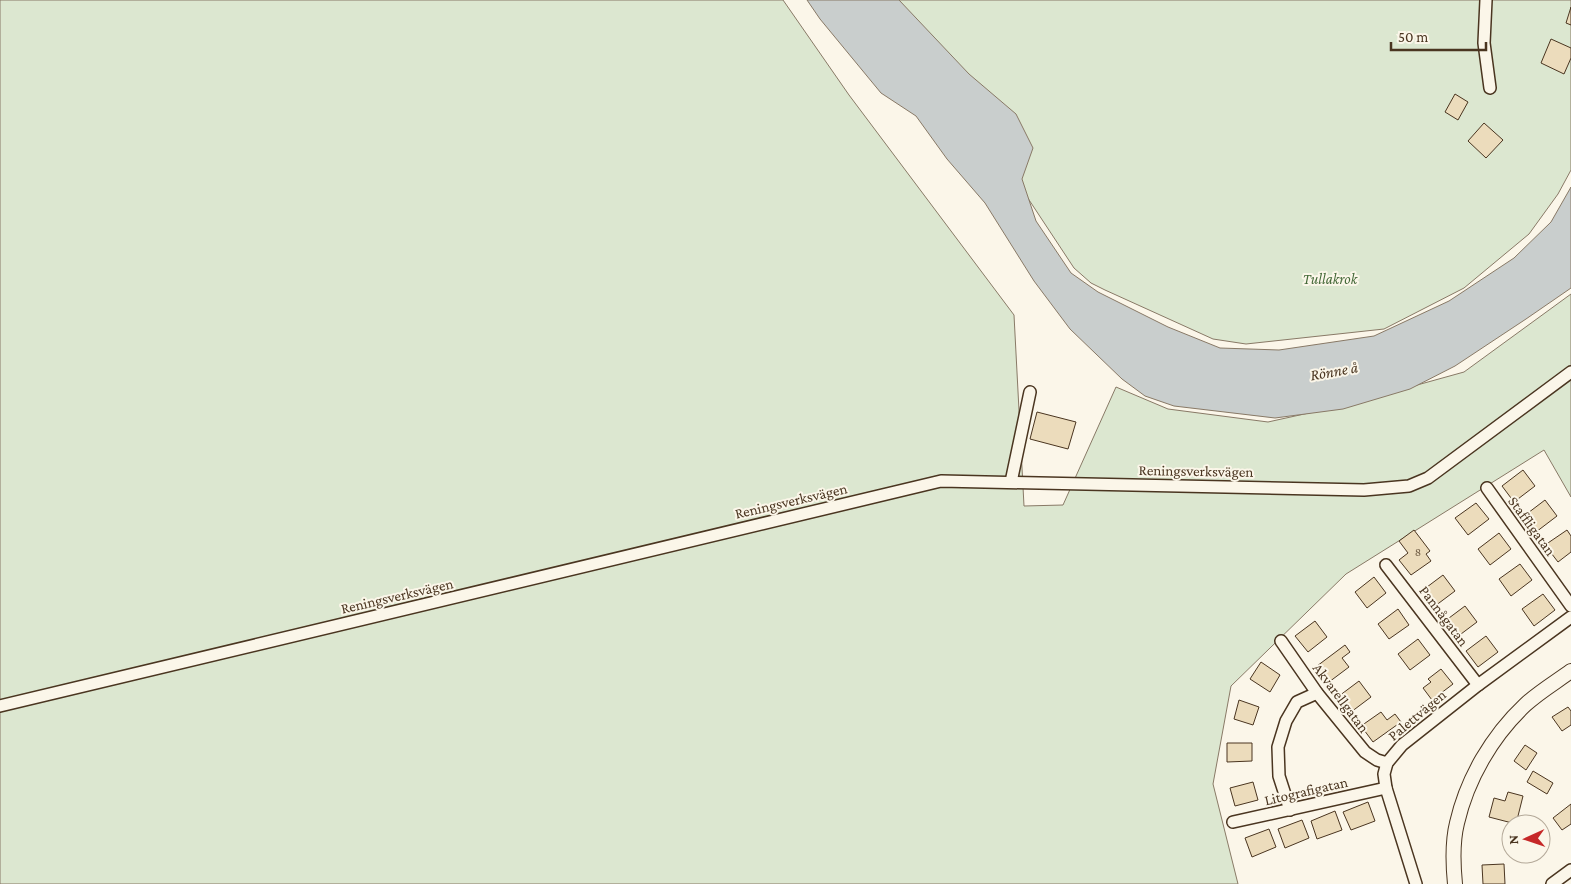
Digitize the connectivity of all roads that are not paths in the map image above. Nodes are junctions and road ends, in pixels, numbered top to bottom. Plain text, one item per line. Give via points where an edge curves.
1 (1486, 0) edge
2 (1490, 88) dead end
3 (1571, 372) edge
4 (1030, 392) dead end
5 (1011, 482) junction
6 (1487, 488) dead end
7 (1386, 565) dead end
8 (1571, 606) edge
9 (1571, 617) edge
10 (1281, 641) dead end
11 (1571, 671) edge
12 (1478, 686) junction
13 (1316, 693) junction
14 (0, 706) edge
15 (1386, 763) junction
16 (1386, 788) junction
17 (1290, 810) junction
18 (1233, 822) dead end
19 (1571, 870) edge
20 (1416, 884) edge
21 (1455, 884) edge
22 (1552, 884) edge

1 - 2 street via 1484,43
3 - 5 street, Reningsverksvägen via 1435,474 1409,486 1364,490
4 - 5 street
5 - 14 street, Reningsverksvägen via 941,482 921,486
6 - 8 street, Staffligatan
7 - 12 street, Pannågatan
9 - 12 street, Palettvägen
10 - 13 street, Akvarellgatan
11 - 21 street via 1526,704 1506,725 1475,773 1457,823
12 - 15 street, Palettvägen via 1402,745
13 - 15 street, Akvarellgatan via 1365,752
13 - 17 street via 1297,702 1278,747 1279,776
15 - 16 street, Palettvägen
16 - 17 street, Litografigatan
16 - 20 street, Palettvägen
17 - 18 street, Litografigatan
19 - 22 street

